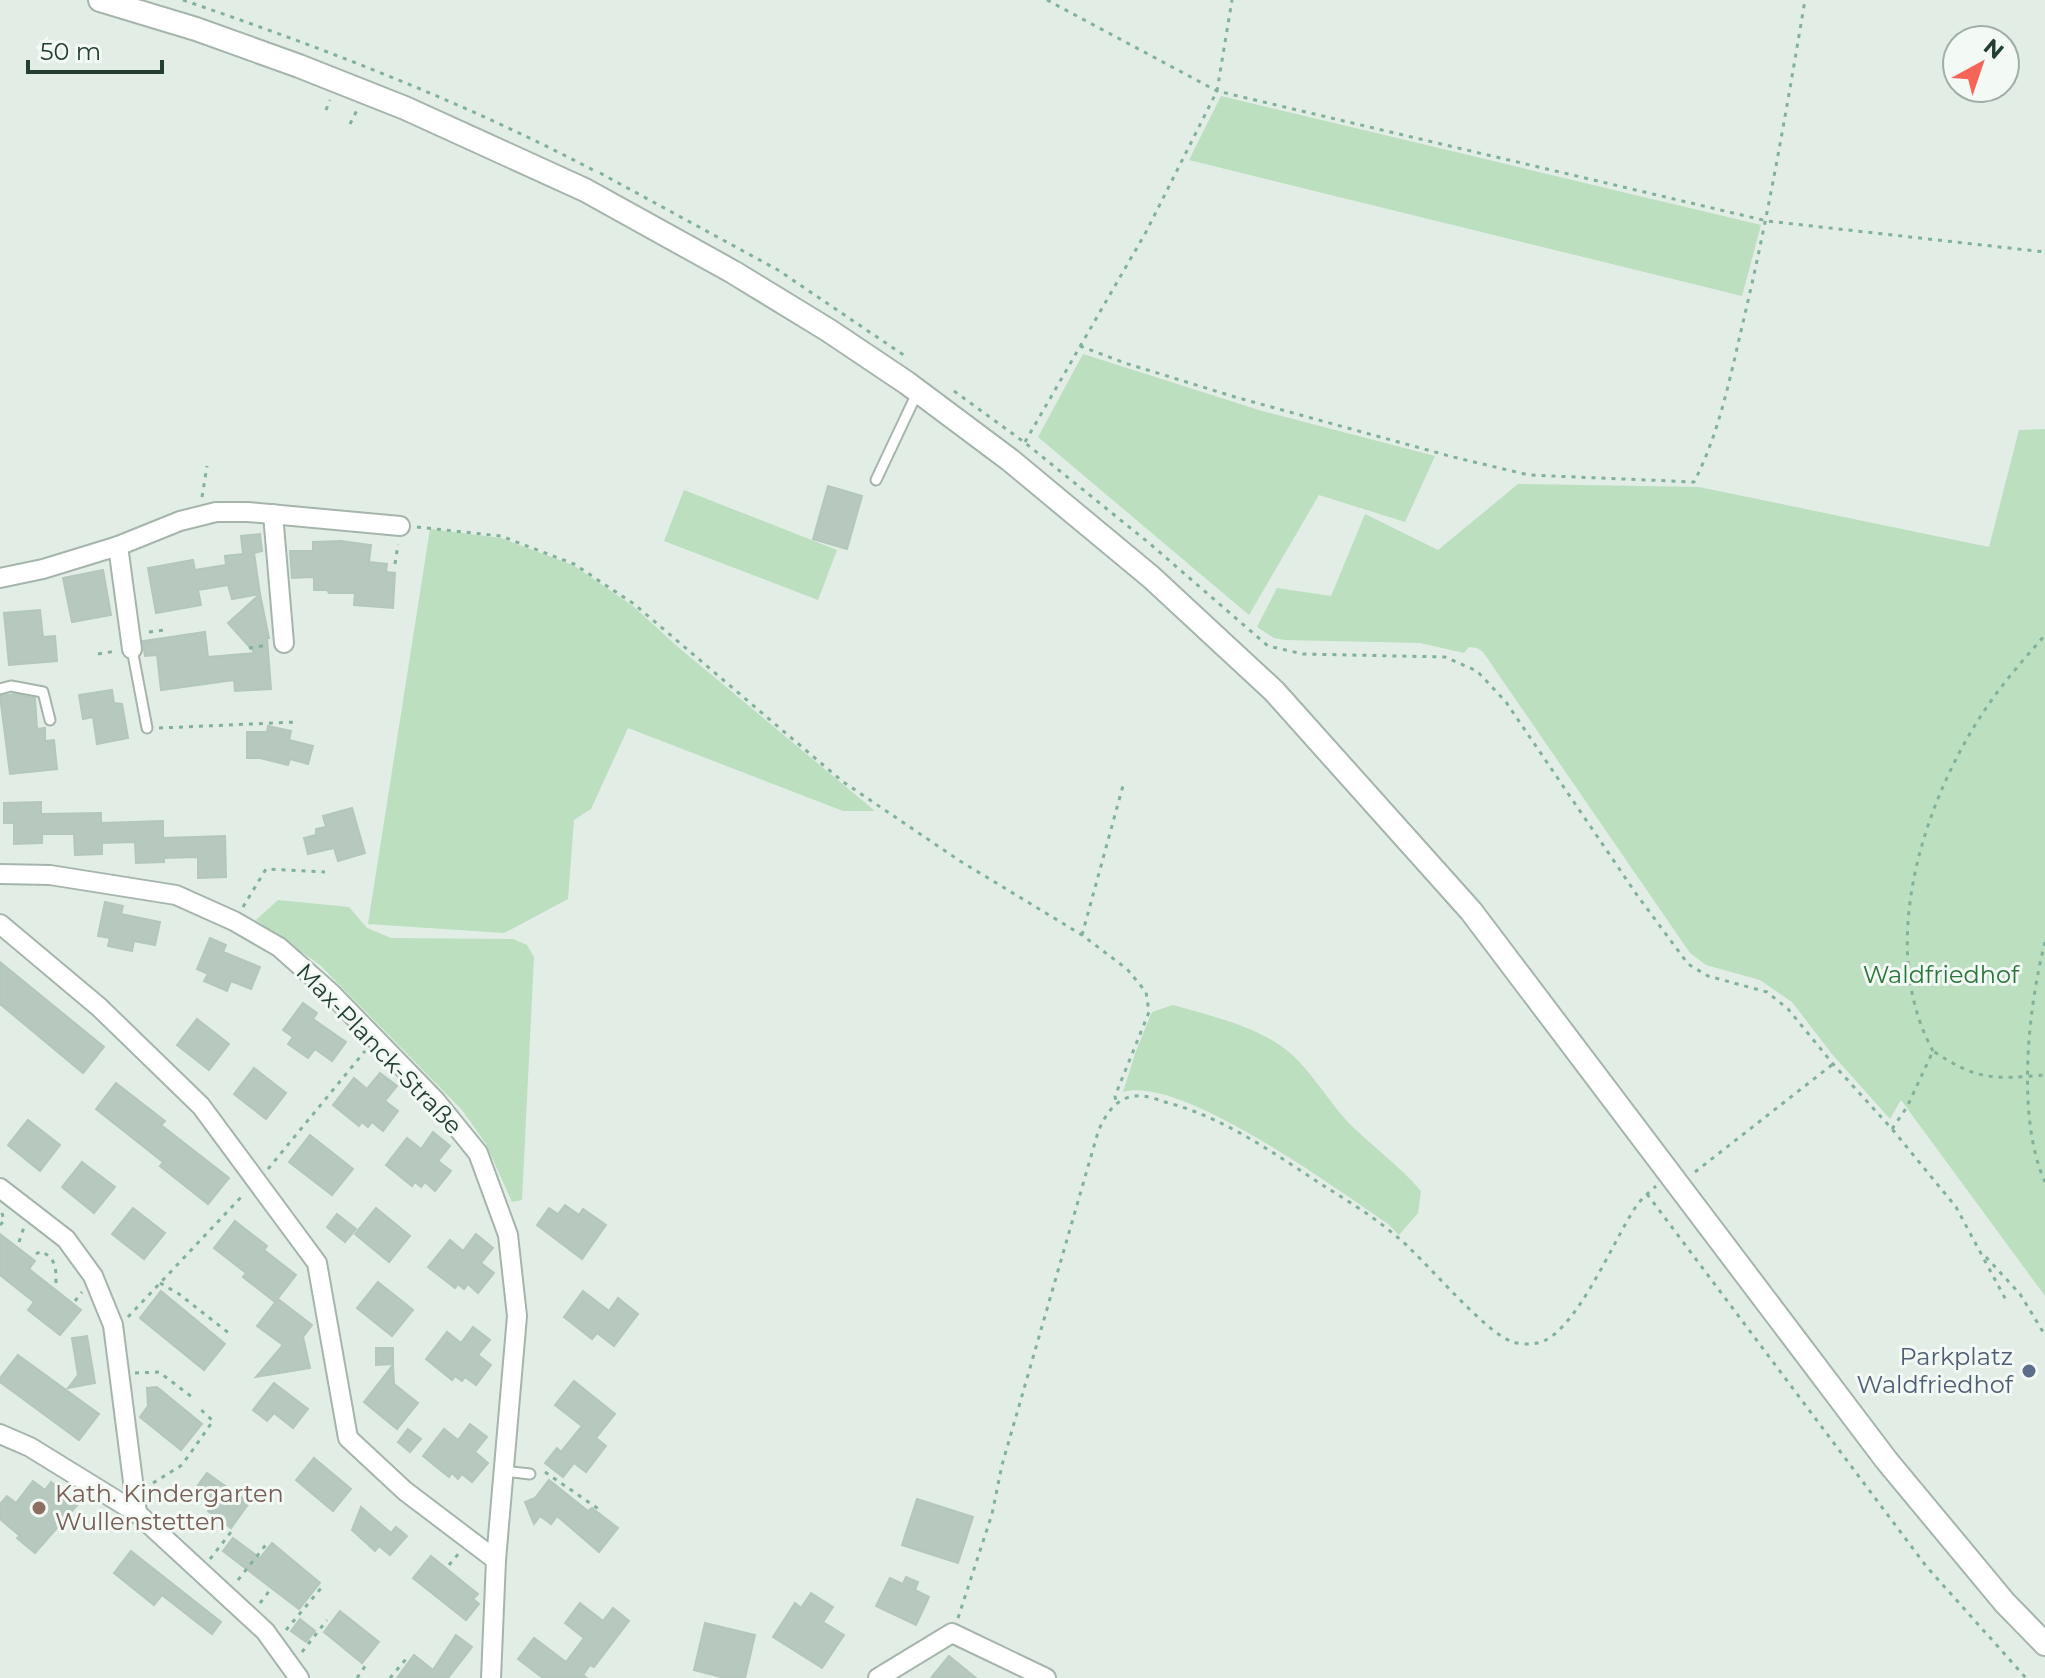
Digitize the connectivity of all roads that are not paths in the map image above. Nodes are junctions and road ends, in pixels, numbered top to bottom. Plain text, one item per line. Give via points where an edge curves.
1 (100, 0) edge
2 (918, 391) junction
3 (876, 480) dead end
4 (273, 514) junction
5 (400, 526) road end
6 (118, 546) junction
7 (0, 578) edge
8 (284, 643) dead end
9 (132, 649) joint
10 (0, 689) edge
11 (50, 720) dead end
12 (147, 728) road end
13 (0, 874) edge
14 (0, 924) edge
15 (0, 1188) edge
16 (0, 1434) edge
17 (504, 1471) junction
18 (530, 1474) road end
19 (137, 1513) junction
20 (496, 1560) junction
21 (2045, 1644) edge
22 (295, 1672) edge
23 (491, 1678) edge
24 (878, 1678) edge
25 (1046, 1678) edge

1 - 2 street via 299,66 585,190 747,281
2 - 3 lane
2 - 21 street via 1151,577 1274,691 1471,911 1887,1461
4 - 5 street
4 - 6 street via 216,512
4 - 8 street
6 - 7 street
6 - 9 street
9 - 12 lane
10 - 11 lane via 43,692
13 - 17 street, Max-Planck-Straße via 50,875 176,895 234,921 279,947 331,993 435,1100 478,1153 508,1235 517,1316
14 - 20 street via 99,1007 201,1106 317,1263 348,1438 405,1491
15 - 19 street via 66,1239 93,1276 113,1325
16 - 19 street
17 - 18 lane
17 - 20 street, Max-Planck-Straße
19 - 22 street via 265,1631
20 - 23 street, Max-Planck-Straße
24 - 25 street via 952,1633

